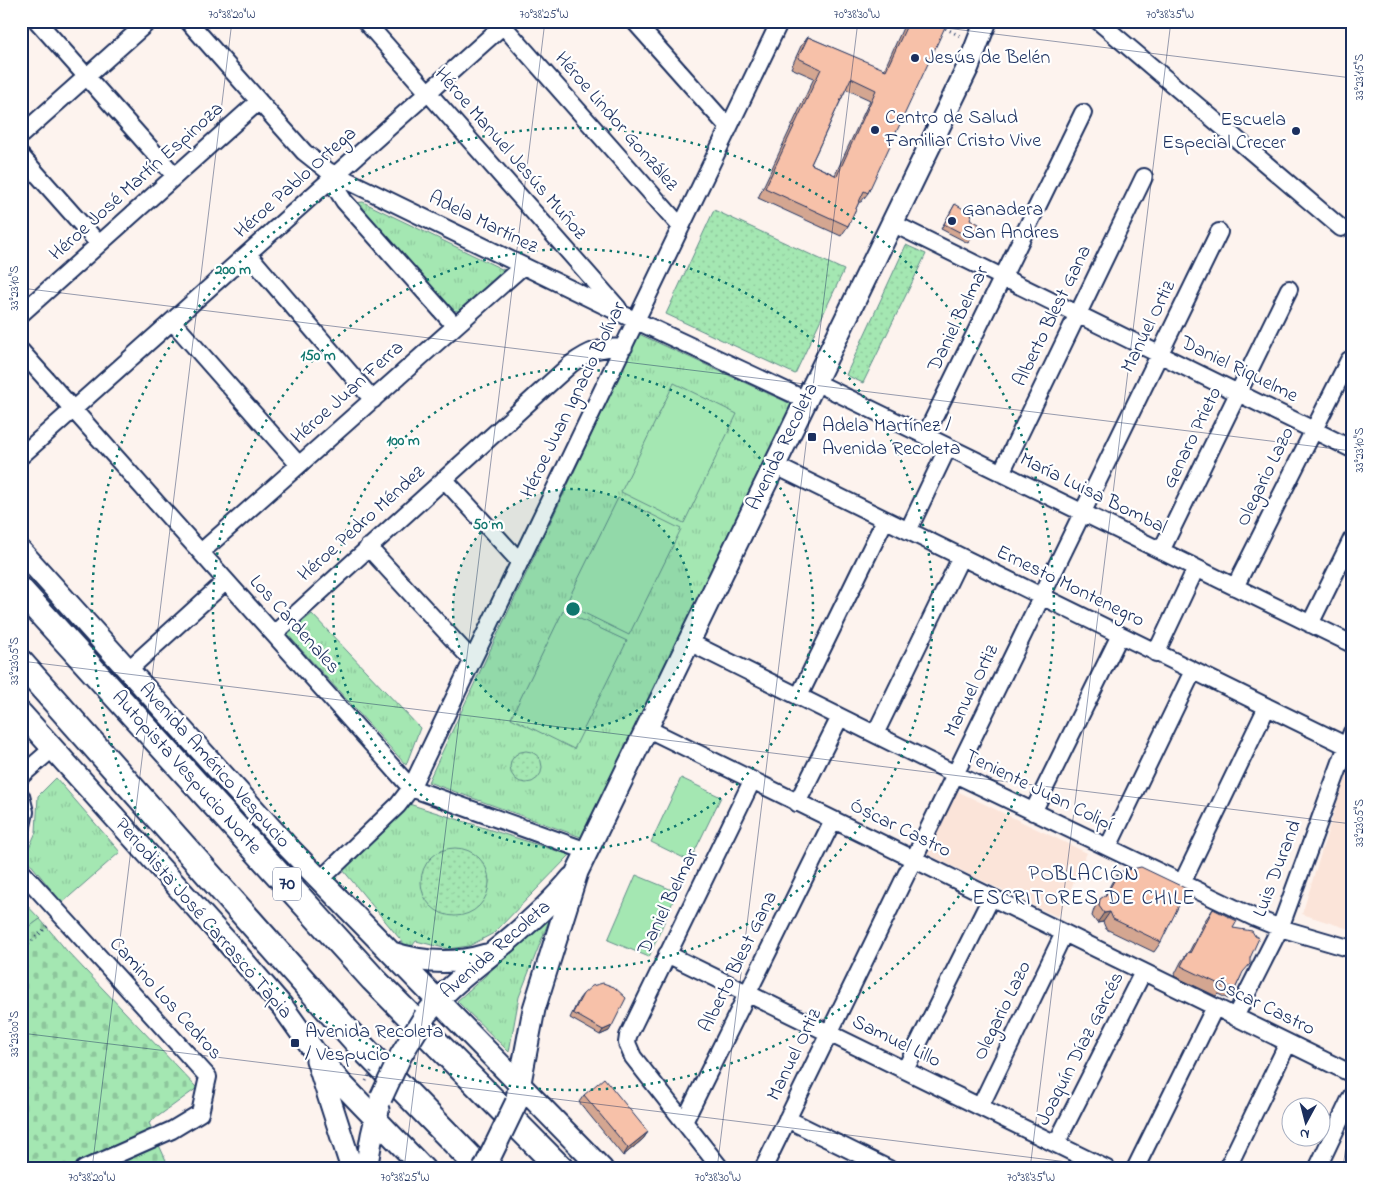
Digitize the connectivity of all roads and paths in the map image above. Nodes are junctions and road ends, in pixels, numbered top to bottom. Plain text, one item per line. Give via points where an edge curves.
1 (37, 21) edge
2 (148, 21) edge
3 (188, 21) edge
4 (365, 21) edge
5 (634, 21) edge
6 (986, 21) edge
7 (1098, 21) edge
8 (503, 23) edge
9 (776, 24) edge
10 (940, 25) edge
11 (977, 45) junction
12 (86, 77) junction
13 (428, 93) junction
14 (259, 101) junction
15 (1083, 112) dead end
16 (729, 128) junction
17 (21, 135) edge
18 (21, 156) edge
19 (175, 176) junction
20 (336, 176) junction
21 (1144, 177) dead end
22 (892, 223) junction
23 (681, 228) junction
24 (1341, 228) dead end
25 (1220, 232) dead end
26 (100, 244) junction
27 (248, 254) junction
28 (523, 266) junction
29 (1002, 278) junction
30 (1289, 289) dead end
31 (21, 314) edge
32 (1078, 314) junction
33 (630, 318) junction
34 (172, 321) junction
35 (455, 326) junction
36 (624, 347) junction
37 (21, 351) edge
38 (1159, 355) junction
39 (1348, 360) dead end
40 (810, 391) junction
41 (1238, 393) junction
42 (373, 400) junction
43 (74, 410) junction
44 (1312, 430) junction
45 (926, 436) junction
46 (948, 447) junction
47 (1352, 449) edge
48 (21, 456) edge
49 (299, 465) junction
50 (774, 465) junction
51 (1001, 473) junction
52 (444, 479) junction
53 (1082, 512) junction
54 (885, 520) junction
55 (908, 531) junction
56 (1352, 539) edge
57 (368, 548) junction
58 (21, 550) edge
59 (1161, 551) junction
60 (201, 552) junction
61 (961, 557) junction
62 (520, 562) junction
63 (1196, 568) junction
64 (226, 580) junction
65 (1236, 587) junction
66 (21, 591) edge
67 (1042, 597) junction
68 (1310, 624) junction
69 (274, 634) junction
70 (1120, 635) junction
71 (689, 642) junction
72 (1352, 644) edge
73 (1156, 653) junction
74 (472, 660) junction
75 (21, 663) edge
76 (128, 670) junction
77 (1193, 671) junction
78 (799, 696) junction
79 (1267, 707) junction
80 (21, 713) edge
81 (840, 717) junction
82 (646, 728) junction
83 (875, 734) junction
84 (1349, 739) edge
85 (52, 749) junction
86 (955, 774) junction
87 (21, 776) edge
88 (752, 781) junction
89 (411, 788) junction
90 (21, 796) edge
91 (797, 802) junction
92 (1033, 812) junction
93 (833, 820) junction
94 (21, 830) edge
95 (1108, 847) junction
96 (587, 851) junction
97 (914, 860) junction
98 (21, 871) edge
99 (577, 872) junction
100 (320, 880) junction
101 (1182, 883) junction
102 (992, 898) junction
103 (60, 915) junction
104 (1280, 928) junction
105 (1064, 933) junction
106 (1352, 949) edge
107 (21, 951) edge
108 (392, 952) junction
109 (491, 954) junction
110 (667, 954) junction
111 (1143, 972) junction
112 (748, 994) junction
113 (1215, 1007) junction
114 (431, 1008) junction
115 (1235, 1017) junction
116 (829, 1033) junction
117 (1288, 1043) junction
118 (314, 1051) junction
119 (905, 1070) junction
120 (1352, 1074) edge
121 (518, 1095) junction
122 (1352, 1095) edge
123 (980, 1107) junction
124 (787, 1119) junction
125 (375, 1120) junction
126 (684, 1122) junction
127 (1056, 1144) junction
128 (1321, 1167) edge
129 (84, 1169) edge
130 (352, 1169) edge
131 (366, 1169) edge
132 (424, 1169) edge
133 (483, 1169) edge
134 (561, 1169) edge
135 (602, 1169) edge
136 (721, 1169) edge
137 (763, 1169) edge
138 (890, 1169) edge
139 (1106, 1169) edge
140 (1135, 1169) edge
141 (1227, 1169) edge

1 - 12 street
2 - 12 street
3 - 14 street, Adela Martínez
4 - 13 street, Héroe Manuel Jesús Muñoz
5 - 16 street
6 - 11 main road, Avenida Recoleta
7 - 24 street
8 - 13 street, Héroe Pablo Ortega
8 - 23 street, Héroe Lindor González
9 - 16 street, Héroe Juan Ignacio Bolívar
10 - 11 path
11 - 22 main road, Avenida Recoleta
12 - 17 street
12 - 19 street
13 - 20 street, Héroe Pablo Ortega
13 - 33 street, Héroe Manuel Jesús Muñoz
14 - 19 street, Héroe José Martín Espinoza
14 - 20 street, Adela Martínez via 304,152
15 - 29 street, Daniel Belmar
16 - 23 street, Héroe Juan Ignacio Bolívar
18 - 26 street
19 - 26 street, Héroe José Martín Espinoza
20 - 27 street, Héroe Pablo Ortega
20 - 28 street, Adela Martínez
20 - 35 street via 344,201
21 - 32 street, Alberto Blest Gana
22 - 29 street, Daniel Riquelme
22 - 40 main road, Avenida Recoleta
23 - 33 street, Héroe Juan Ignacio Bolívar
25 - 38 street, Manuel Ortiz
26 - 31 street, Héroe José Martín Espinoza
27 - 34 street, Héroe Pablo Ortega
27 - 42 street
28 - 33 street, Adela Martínez
28 - 35 street, Héroe Juan Ferra
29 - 32 street, Daniel Riquelme
29 - 45 street, Daniel Belmar
30 - 41 street, Genaro Prieto
32 - 38 street, Daniel Riquelme
32 - 51 street, Alberto Blest Gana
33 - 36 street, Héroe Juan Ignacio Bolívar
33 - 40 street, Adela Martínez
34 - 43 street, Héroe Pablo Ortega
34 - 49 street
35 - 42 street, Héroe Juan Ferra
36 - 52 street, Héroe Pedro Méndez via 599,348 571,364
36 - 62 street, Héroe Juan Ignacio Bolívar
37 - 43 street, Los Cardenales
38 - 41 street, Daniel Riquelme
38 - 53 street, Manuel Ortiz
39 - 44 street, Olegario Lazo
40 - 45 street, María Luisa Bombal
40 - 50 main road, Avenida Recoleta
41 - 44 street, Daniel Riquelme
41 - 59 street, Genaro Prieto
42 - 49 street, Héroe Juan Ferra
43 - 48 street, Héroe Pablo Ortega
43 - 60 street, Los Cardenales
44 - 47 street, Daniel Riquelme
44 - 65 street, Olegario Lazo
45 - 46 street, María Luisa Bombal
46 - 51 street, María Luisa Bombal
46 - 55 street
49 - 60 street, Héroe Juan Ferra
50 - 54 street, Ernesto Montenegro
50 - 71 main road, Avenida Recoleta
51 - 53 street, María Luisa Bombal
52 - 57 street, Héroe Pedro Méndez
52 - 62 street
53 - 59 street, María Luisa Bombal
53 - 67 street, Manuel Ortiz
54 - 55 street, Ernesto Montenegro
54 - 78 street
55 - 61 street, Ernesto Montenegro
56 - 68 street
57 - 69 street, Héroe Pedro Méndez
57 - 74 street
58 - 76 main road, Avenida Américo Vespucio
59 - 63 street, María Luisa Bombal
60 - 64 street, Los Cardenales
61 - 67 street, Ernesto Montenegro
61 - 83 street
62 - 74 street, Héroe Juan Ignacio Bolívar
63 - 65 street, María Luisa Bombal
63 - 73 street
64 - 69 street, Los Cardenales
64 - 76 street
65 - 68 street, María Luisa Bombal
66 - 134 highway, Autopista Vespucio Norte / 70 via 373,979
67 - 70 street, Ernesto Montenegro
67 - 86 street, Manuel Ortiz
68 - 72 street, María Luisa Bombal
69 - 89 street, Los Cardenales
70 - 73 street, Ernesto Montenegro
70 - 92 street
71 - 78 street, Teniente Juan Colipí
71 - 82 main road, Avenida Recoleta
73 - 77 street, Ernesto Montenegro
74 - 89 street, Héroe Juan Ignacio Bolívar
75 - 133 highway via 358,1043
76 - 100 main road, Avenida Américo Vespucio via 250,808
77 - 79 street, Ernesto Montenegro
77 - 95 street
78 - 81 street, Teniente Juan Colipí
79 - 84 street, Ernesto Montenegro
79 - 101 street
80 - 85 main road, Periodista José Carrasco Tapia
81 - 83 street, Teniente Juan Colipí
81 - 91 street
82 - 88 street, Óscar Castro
82 - 96 main road, Avenida Recoleta
83 - 86 street, Teniente Juan Colipí
84 - 104 street, Luis Durand
85 - 87 street
85 - 118 main road, Periodista José Carrasco Tapia via 228,943 282,1006
86 - 92 street, Teniente Juan Colipí
86 - 97 street, Manuel Ortiz
88 - 91 street, Óscar Castro
88 - 110 street, Daniel Belmar
89 - 96 street, Los Cardenales
89 - 100 street, Héroe Juan Ignacio Bolívar via 398,805
90 - 94 street via 25,812
91 - 93 street, Óscar Castro
92 - 95 street, Teniente Juan Colipí
93 - 97 street, Óscar Castro
93 - 112 street, Alberto Blest Gana
95 - 101 street, Teniente Juan Colipí
96 - 99 main road, Avenida Recoleta
97 - 102 street, Óscar Castro
97 - 116 street, Manuel Ortiz
98 - 103 street, Camino Los Cedros
99 - 109 main road, Avenida Recoleta via 546,907
99 - 121 main road, Avenida Recoleta via 538,990
100 - 108 main road, Avenida Américo Vespucio
101 - 104 street, Teniente Juan Colipí
102 - 105 street, Óscar Castro
102 - 119 street
103 - 107 path
103 - 129 street, Camino Los Cedros via 208,1077 200,1113 172,1130
104 - 106 street, Teniente Juan Colipí
104 - 115 street, Luis Durand
105 - 111 street, Óscar Castro
105 - 123 street, Olegario Lazo
108 - 109 main road via 418,960 447,962
108 - 114 main road, Avenida Américo Vespucio
109 - 114 main road, Avenida Recoleta via 453,984
110 - 112 street, Samuel Lillo
110 - 126 street, Daniel Belmar via 630,1028 627,1044 633,1057
111 - 113 street, Óscar Castro
111 - 127 street, Joaquín Díaz Garcés
112 - 116 street, Samuel Lillo
112 - 126 street, Alberto Blest Gana
113 - 115 street, Óscar Castro
113 - 140 street
114 - 121 main road, Avenida Américo Vespucio
114 - 125 main road, Avenida Recoleta, bridge via 401,1055 381,1098
115 - 117 street, Óscar Castro
116 - 119 street, Samuel Lillo
116 - 124 street, Manuel Ortiz
117 - 120 street, Óscar Castro
117 - 141 street
118 - 125 main road, Periodista José Carrasco Tapia
118 - 130 main road
119 - 123 street, Samuel Lillo
121 - 133 main road, Avenida Recoleta, bridge
121 - 135 main road, Avenida Américo Vespucio
122 - 128 street
123 - 127 street, Samuel Lillo
124 - 137 street, Manuel Ortiz
124 - 138 street
125 - 131 main road, Avenida Recoleta
125 - 132 main road, Periodista José Carrasco Tapia
126 - 136 street
127 - 139 street, Samuel Lillo

